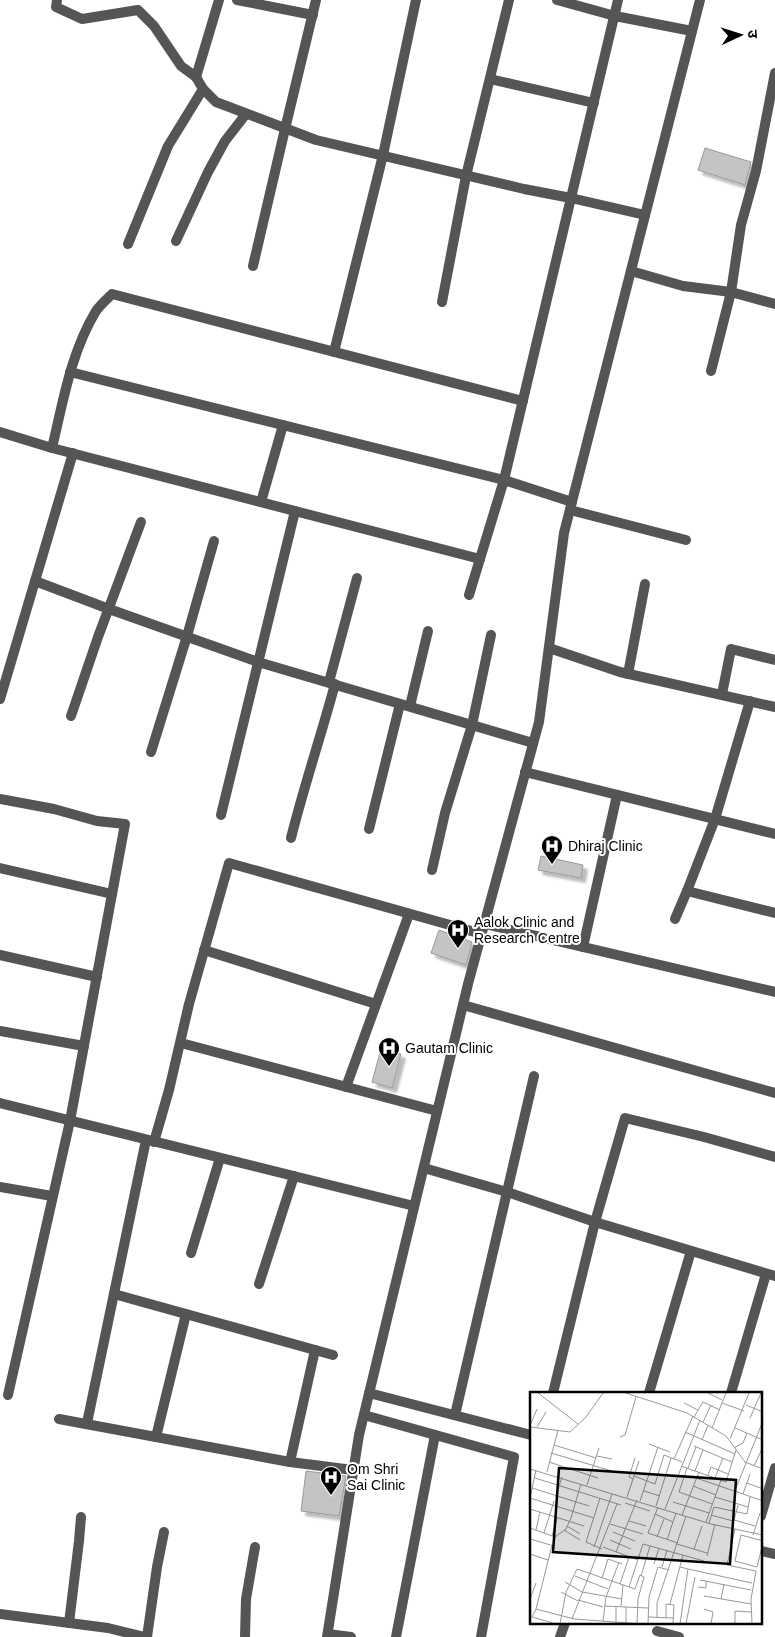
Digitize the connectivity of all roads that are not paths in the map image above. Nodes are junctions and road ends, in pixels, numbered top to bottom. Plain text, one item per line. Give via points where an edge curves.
1 (57, 0) edge
2 (220, 0) edge
3 (237, 0) edge
4 (316, 0) edge
5 (416, 0) edge
6 (509, 0) edge
7 (557, 0) edge
8 (618, 0) edge
9 (700, 0) edge
10 (140, 5) edge
11 (313, 15) junction
12 (615, 16) junction
13 (692, 31) junction
14 (775, 72) edge
15 (196, 77) junction
16 (490, 79) junction
17 (203, 89) junction
18 (594, 103) junction
19 (246, 114) junction
20 (285, 128) junction
21 (383, 155) junction
22 (466, 176) junction
23 (571, 198) junction
24 (645, 215) junction
25 (176, 241) dead end
26 (128, 244) dead end
27 (253, 266) dead end
28 (631, 271) junction
29 (730, 292) junction
30 (442, 302) dead end
31 (775, 304) edge
32 (334, 352) junction
33 (711, 371) dead end
34 (70, 372) junction
35 (523, 401) junction
36 (283, 425) junction
37 (0, 432) edge
38 (52, 448) junction
39 (73, 453) junction
40 (504, 480) junction
41 (261, 502) junction
42 (571, 506) junction
43 (295, 511) junction
44 (141, 522) dead end
45 (686, 540) dead end
46 (214, 541) dead end
47 (480, 558) junction
48 (357, 578) dead end
49 (35, 581) junction
50 (645, 584) dead end
51 (469, 596) dead end
52 (109, 610) junction
53 (428, 632) dead end
54 (491, 635) dead end
55 (187, 636) junction
56 (549, 648) junction
57 (775, 660) edge
58 (258, 662) junction
59 (628, 674) junction
60 (332, 683) junction
61 (722, 694) junction
62 (0, 699) edge
63 (750, 700) junction
64 (405, 705) junction
65 (775, 707) edge
66 (71, 716) dead end
67 (472, 725) junction
68 (533, 743) junction
69 (151, 752) dead end
70 (525, 772) junction
71 (617, 795) junction
72 (0, 799) edge
73 (221, 815) dead end
74 (715, 819) junction
75 (369, 829) dead end
76 (775, 834) edge
77 (290, 838) dead end
78 (0, 868) edge
79 (432, 870) dead end
80 (687, 891) junction
81 (112, 894) junction
82 (775, 913) edge
83 (409, 914) junction
84 (675, 919) dead end
85 (485, 924) junction
86 (482, 934) junction
87 (583, 947) junction
88 (204, 950) junction
89 (0, 955) edge
90 (96, 976) junction
91 (775, 992) edge
92 (376, 1004) junction
93 (463, 1005) junction
94 (0, 1031) edge
95 (181, 1043) junction
96 (84, 1046) junction
97 (534, 1076) dead end
98 (346, 1087) junction
99 (775, 1093) edge
100 (0, 1103) edge
101 (437, 1112) junction
102 (70, 1121) junction
103 (150, 1141) junction
104 (775, 1157) edge
105 (220, 1158) junction
106 (424, 1168) junction
107 (294, 1176) junction
108 (0, 1186) edge
109 (507, 1192) junction
110 (52, 1196) junction
111 (414, 1206) junction
112 (595, 1222) junction
113 (691, 1251) junction
114 (192, 1252) dead end
115 (770, 1275) edge
116 (260, 1284) dead end
117 (114, 1294) junction
118 (186, 1314) junction
119 (315, 1350) junction
120 (333, 1355) dead end
121 (369, 1392) junction
122 (553, 1392) edge
123 (649, 1392) edge
124 (731, 1392) edge
125 (8, 1395) dead end
126 (364, 1415) junction
127 (455, 1415) junction
128 (60, 1419) dead end
129 (87, 1423) junction
130 (435, 1435) junction
131 (530, 1436) edge
132 (156, 1437) junction
133 (290, 1462) junction
134 (775, 1468) edge
135 (353, 1470) junction
136 (764, 1497) edge
137 (762, 1510) edge
138 (81, 1517) dead end
139 (164, 1532) dead end
140 (255, 1548) dead end
141 (762, 1551) edge
142 (775, 1554) edge
143 (0, 1614) edge
144 (68, 1623) junction
145 (565, 1624) edge
146 (657, 1630) edge
147 (327, 1635) edge
148 (146, 1637) edge
149 (245, 1637) edge
150 (351, 1637) edge
151 (396, 1637) edge
152 (481, 1637) edge
153 (560, 1637) edge
154 (679, 1637) edge

1 - 10 street via 56,7 82,19
2 - 15 street
3 - 11 street
4 - 11 street
5 - 21 street
6 - 16 street
7 - 12 street
8 - 12 street
9 - 13 street
10 - 15 street via 181,66
11 - 20 street
12 - 13 street
12 - 18 street
13 - 24 street
14 - 29 street via 756,170 741,225
15 - 17 street
16 - 18 street
16 - 22 street
17 - 19 street via 216,102
17 - 26 street via 168,146
18 - 23 street
19 - 20 street
19 - 25 street via 208,172
20 - 21 street via 316,140
20 - 27 street
21 - 22 street
21 - 32 street
22 - 23 street
22 - 30 street
23 - 24 street
23 - 35 street
24 - 28 street
28 - 29 street via 683,286
28 - 42 street
29 - 31 street
29 - 33 street
32 - 34 street via 112,294 97,310
32 - 35 street
34 - 36 street
34 - 38 street
35 - 40 street
36 - 40 street
36 - 41 street
37 - 38 street
38 - 39 street
39 - 41 street
39 - 49 street
40 - 42 street
40 - 47 street
41 - 43 street
42 - 45 street
42 - 56 street via 564,532
43 - 47 street
43 - 58 street
44 - 52 street
46 - 55 street
47 - 51 street
48 - 60 street
49 - 52 street
49 - 62 street
50 - 59 street
52 - 55 street
52 - 66 street
53 - 64 street
54 - 67 street
55 - 58 street
55 - 69 street
56 - 59 street
56 - 68 street
57 - 61 street via 731,649
58 - 60 street
58 - 73 street
59 - 61 street
60 - 64 street
60 - 77 street via 325,723
61 - 63 street
63 - 65 street
63 - 74 street
64 - 67 street
64 - 75 street
67 - 68 street
67 - 79 street
68 - 70 street
70 - 71 street
70 - 85 street
71 - 74 street
71 - 87 street
72 - 81 street via 97,821 125,824
74 - 76 street
74 - 80 street
78 - 81 street
80 - 82 street
80 - 84 street
81 - 90 street
83 - 86 street
83 - 88 street via 229,863
83 - 92 street
85 - 86 street
85 - 87 street
86 - 93 street
87 - 91 street
88 - 92 street
88 - 95 street
89 - 90 street
90 - 96 street
92 - 98 street
93 - 99 street
93 - 101 street
94 - 96 street
95 - 98 street
95 - 103 street via 169,1090
96 - 102 street
97 - 109 street
98 - 101 street
100 - 102 street
101 - 106 street
102 - 103 street
102 - 110 street
103 - 105 street
103 - 117 street
104 - 112 street via 625,1118
105 - 107 street
105 - 114 street
106 - 109 street
106 - 111 street
107 - 111 street
107 - 116 street
108 - 110 street
109 - 112 street
109 - 127 street
110 - 125 street
111 - 121 street
112 - 113 street
112 - 122 street
113 - 115 street
113 - 123 street
115 - 124 street
117 - 118 street
117 - 129 street
118 - 119 street
118 - 132 street
119 - 120 street
119 - 133 street
121 - 126 street
121 - 127 street
126 - 130 street
126 - 135 street
127 - 131 street
128 - 129 street
129 - 132 street
130 - 151 street
130 - 152 street via 514,1457
132 - 133 street
133 - 135 street
134 - 136 street
135 - 147 street
136 - 137 street
138 - 144 street
139 - 148 street
140 - 149 street via 246,1599
141 - 142 street
143 - 144 street
144 - 148 street
145 - 153 street
146 - 154 street
147 - 150 street

